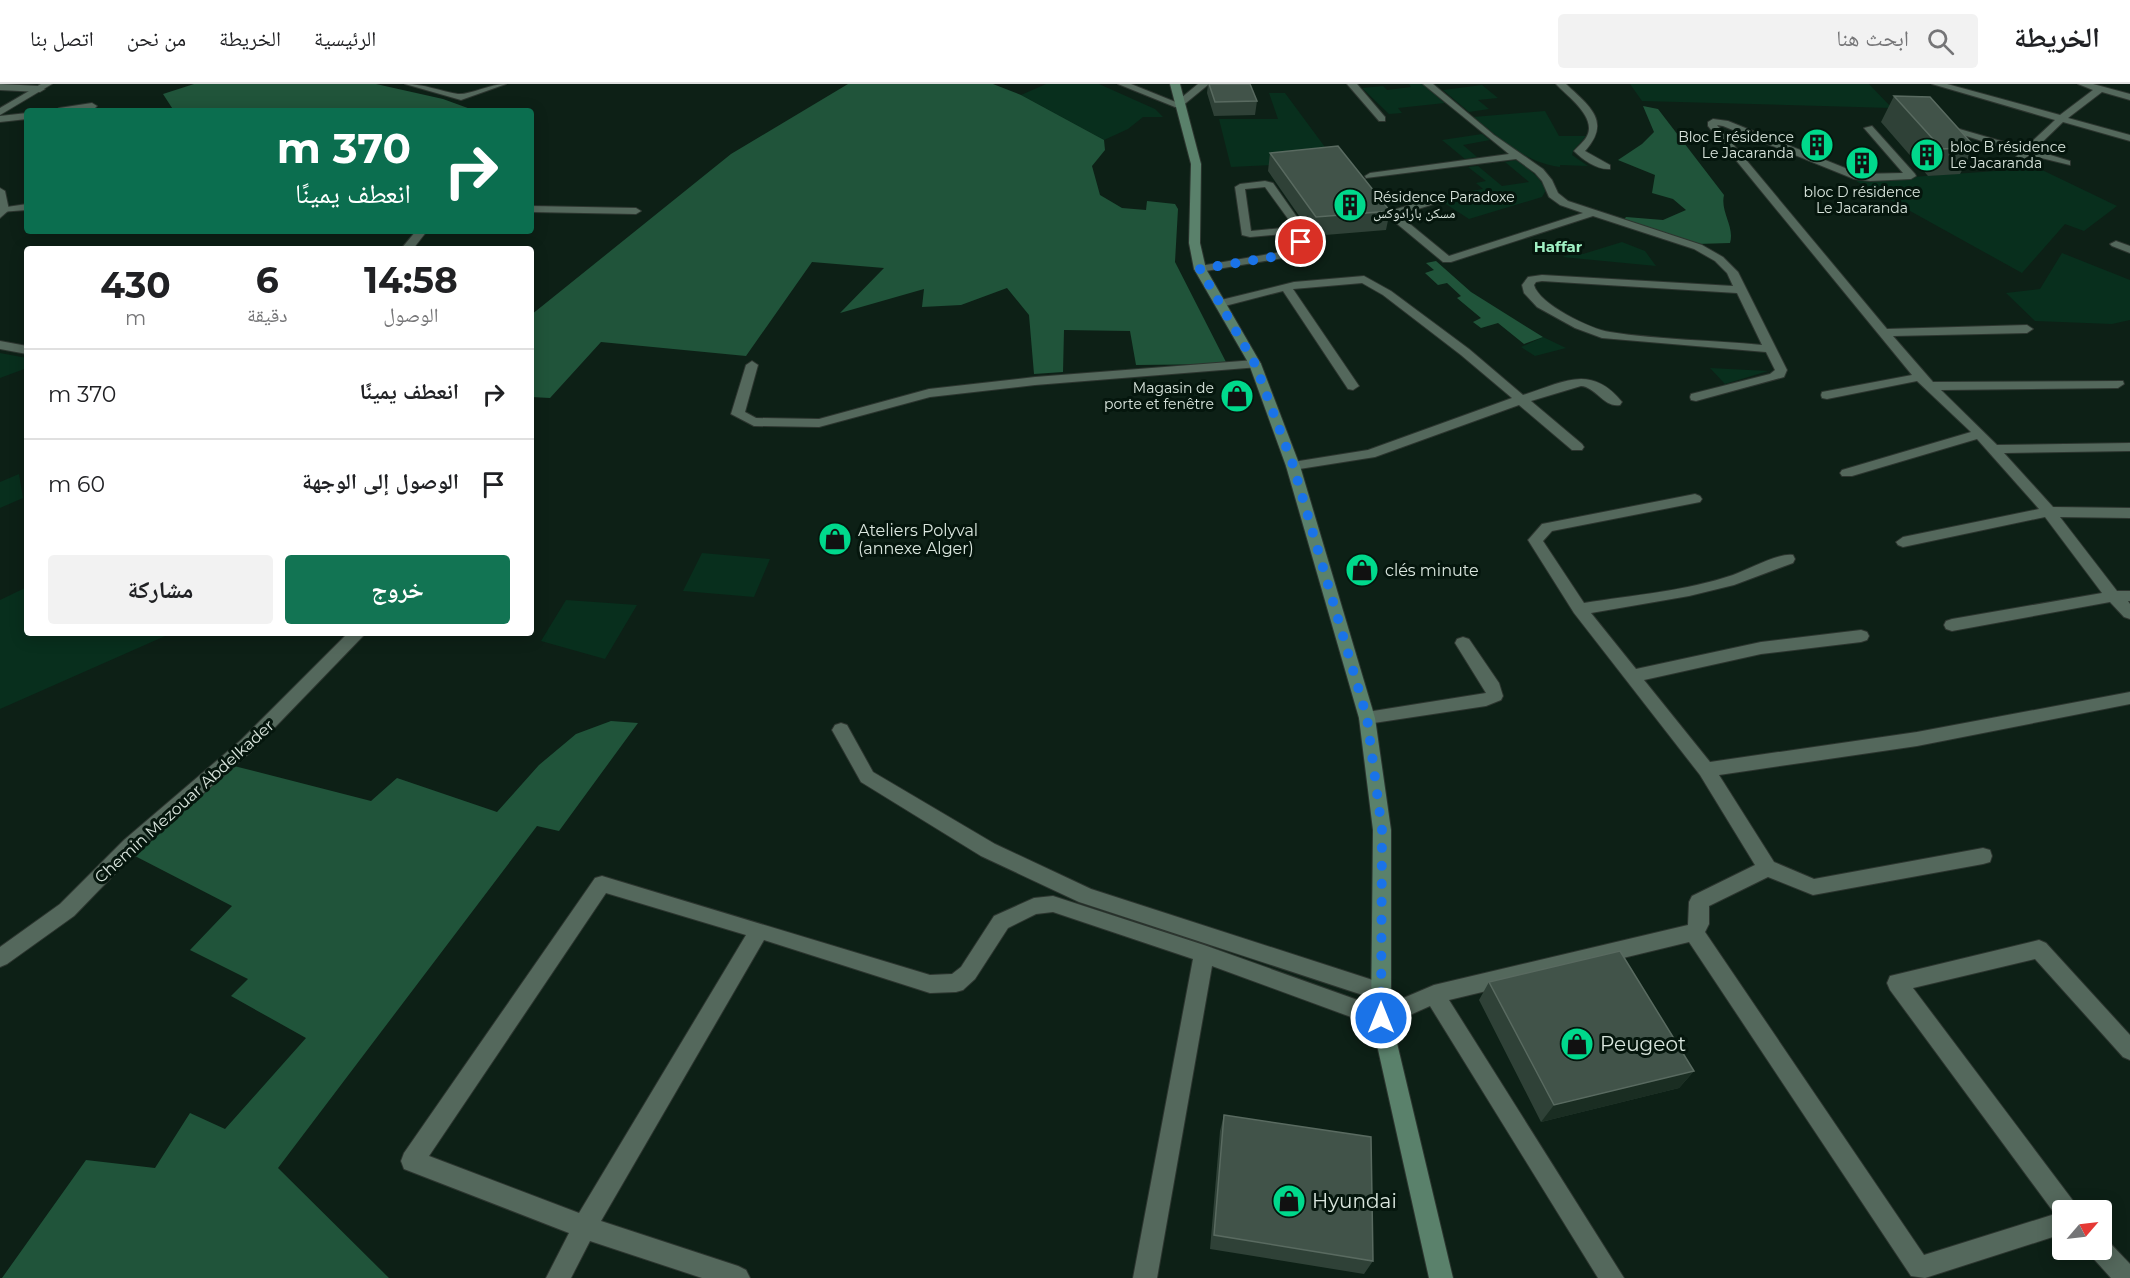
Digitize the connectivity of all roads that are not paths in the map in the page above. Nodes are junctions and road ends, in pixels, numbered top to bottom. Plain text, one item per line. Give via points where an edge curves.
1 (410, 84) edge
2 (501, 84) edge
3 (1123, 84) edge
4 (1175, 84) edge
5 (1204, 84) edge
6 (1352, 84) edge
7 (1428, 84) edge
8 (1561, 84) edge
9 (1937, 84) edge
10 (2083, 84) edge
11 (44, 86) edge
12 (0, 87) edge
13 (2100, 88) junction
14 (2130, 91) edge
15 (2116, 93) junction
16 (2130, 96) edge
17 (1178, 105) junction
18 (92, 106) dead end
19 (79, 108) edge
20 (0, 112) edge
21 (24, 116) edge
22 (1382, 119) dead end
23 (2061, 119) junction
24 (0, 120) edge
25 (1869, 128) dead end
26 (1949, 129) edge
27 (2129, 138) edge
28 (2026, 152) junction
29 (1516, 156) junction
30 (2018, 160) dead end
31 (2066, 163) dead end
32 (1606, 167) dead end
33 (1370, 176) dead end
34 (0, 191) edge
35 (1430, 202) dead end
36 (24, 208) edge
37 (534, 209) edge
38 (2, 212) edge
39 (636, 212) dead end
40 (1592, 213) junction
41 (1301, 230) joint
42 (420, 234) edge
43 (1312, 241) dead end
44 (2116, 244) dead end
45 (410, 246) edge
46 (2130, 250) edge
47 (1200, 269) junction
48 (1287, 288) junction
49 (1739, 290) junction
50 (1221, 303) junction
51 (2026, 329) dead end
52 (1884, 333) junction
53 (0, 345) edge
54 (24, 349) edge
55 (1770, 349) junction
56 (1255, 364) junction
57 (752, 365) dead end
58 (1924, 381) junction
59 (2118, 384) dead end
60 (1353, 386) dead end
61 (1827, 395) dead end
62 (1696, 398) dead end
63 (1520, 400) junction
64 (1615, 402) dead end
65 (1980, 434) junction
66 (1577, 447) dead end
67 (2130, 447) edge
68 (1993, 450) junction
69 (1293, 465) junction
70 (1847, 473) dead end
71 (1695, 499) dead end
72 (2049, 512) junction
73 (2130, 513) edge
74 (1903, 542) dead end
75 (1788, 560) dead end
76 (2113, 596) junction
77 (2130, 596) edge
78 (1581, 609) junction
79 (2130, 613) edge
80 (1952, 625) dead end
81 (355, 636) edge
82 (1861, 636) dead end
83 (1463, 643) dead end
84 (1633, 676) junction
85 (2130, 698) edge
86 (1367, 718) junction
87 (841, 730) dead end
88 (1706, 770) junction
89 (1983, 856) dead end
90 (1767, 868) junction
91 (759, 930) junction
92 (1694, 933) junction
93 (1204, 954) junction
94 (0, 958) edge
95 (1381, 992) junction
96 (1434, 994) junction
97 (1381, 1018) junction
98 (2130, 1050) edge
99 (2059, 1200) edge
100 (2052, 1225) edge
101 (584, 1227) junction
102 (2110, 1260) edge
103 (558, 1278) edge
104 (738, 1278) edge
105 (1145, 1278) edge
106 (1441, 1278) edge
107 (1612, 1278) edge
108 (2127, 1278) edge

1 - 2 street via 461,97
3 - 17 street
4 - 17 main road
5 - 17 street
6 - 22 street
7 - 29 street
8 - 32 street via 1592,119 1593,135 1580,151
9 - 23 street
10 - 13 street
11 - 12 street
11 - 20 street
13 - 15 street
13 - 23 street
14 - 15 street
15 - 16 street
17 - 47 main road via 1196,165 1195,254
18 - 19 street
21 - 24 street
23 - 27 street
23 - 28 street
25 - 52 street via 1911,176 1858,177 1725,123 1711,124
26 - 28 street
28 - 30 street
28 - 31 street
29 - 33 street
29 - 40 street via 1539,171 1553,195
34 - 38 street
35 - 40 street via 1394,216 1447,260
36 - 38 street
37 - 39 street
40 - 49 street via 1710,252 1732,272
41 - 41 street via 1269,185 1240,187 1246,233
42 - 45 street
43 - 47 street via 1301,242 1291,254
44 - 46 street
47 - 50 main road
48 - 50 street
48 - 60 street
48 - 63 street via 1364,279 1465,352
49 - 55 street
49 - 55 street via 1542,278 1532,279 1528,285 1541,304 1606,335
50 - 56 main road
51 - 52 street
52 - 58 street
53 - 54 street
55 - 62 street via 1780,374
56 - 57 street via 929,393 819,423 754,422 738,414
56 - 69 main road
58 - 59 street
58 - 61 street
58 - 65 street
63 - 64 street via 1580,382 1592,383
63 - 66 street
63 - 69 street via 1370,454
65 - 68 street
65 - 70 street
67 - 68 street
68 - 72 street
69 - 86 main road
71 - 78 street via 1547,527 1534,540
72 - 73 street
72 - 74 street
72 - 76 street
75 - 78 street via 1689,591
76 - 77 street
76 - 79 street
76 - 80 street
78 - 84 street
81 - 94 street, Chemin Mezouar Abdelkader via 247,745 131,845 67,910
82 - 84 street via 1761,648
83 - 86 street via 1495,696
84 - 88 street
85 - 88 street via 1917,739
86 - 95 main road via 1382,830
87 - 95 street via 867,777 988,850 1086,896
88 - 90 street
89 - 90 street via 1813,887
90 - 92 street via 1700,902 1699,924
91 - 93 street via 930,984 956,982 969,973 1001,922 1034,906 1053,904
91 - 101 street
91 - 101 street via 602,884 412,1161
92 - 96 street
92 - 100 street via 1919,1268
93 - 97 street
93 - 105 street
95 - 97 main road
96 - 97 street
96 - 107 street
97 - 106 main road
98 - 99 street via 2039,949 1897,983
101 - 103 street
101 - 104 street
102 - 108 street

